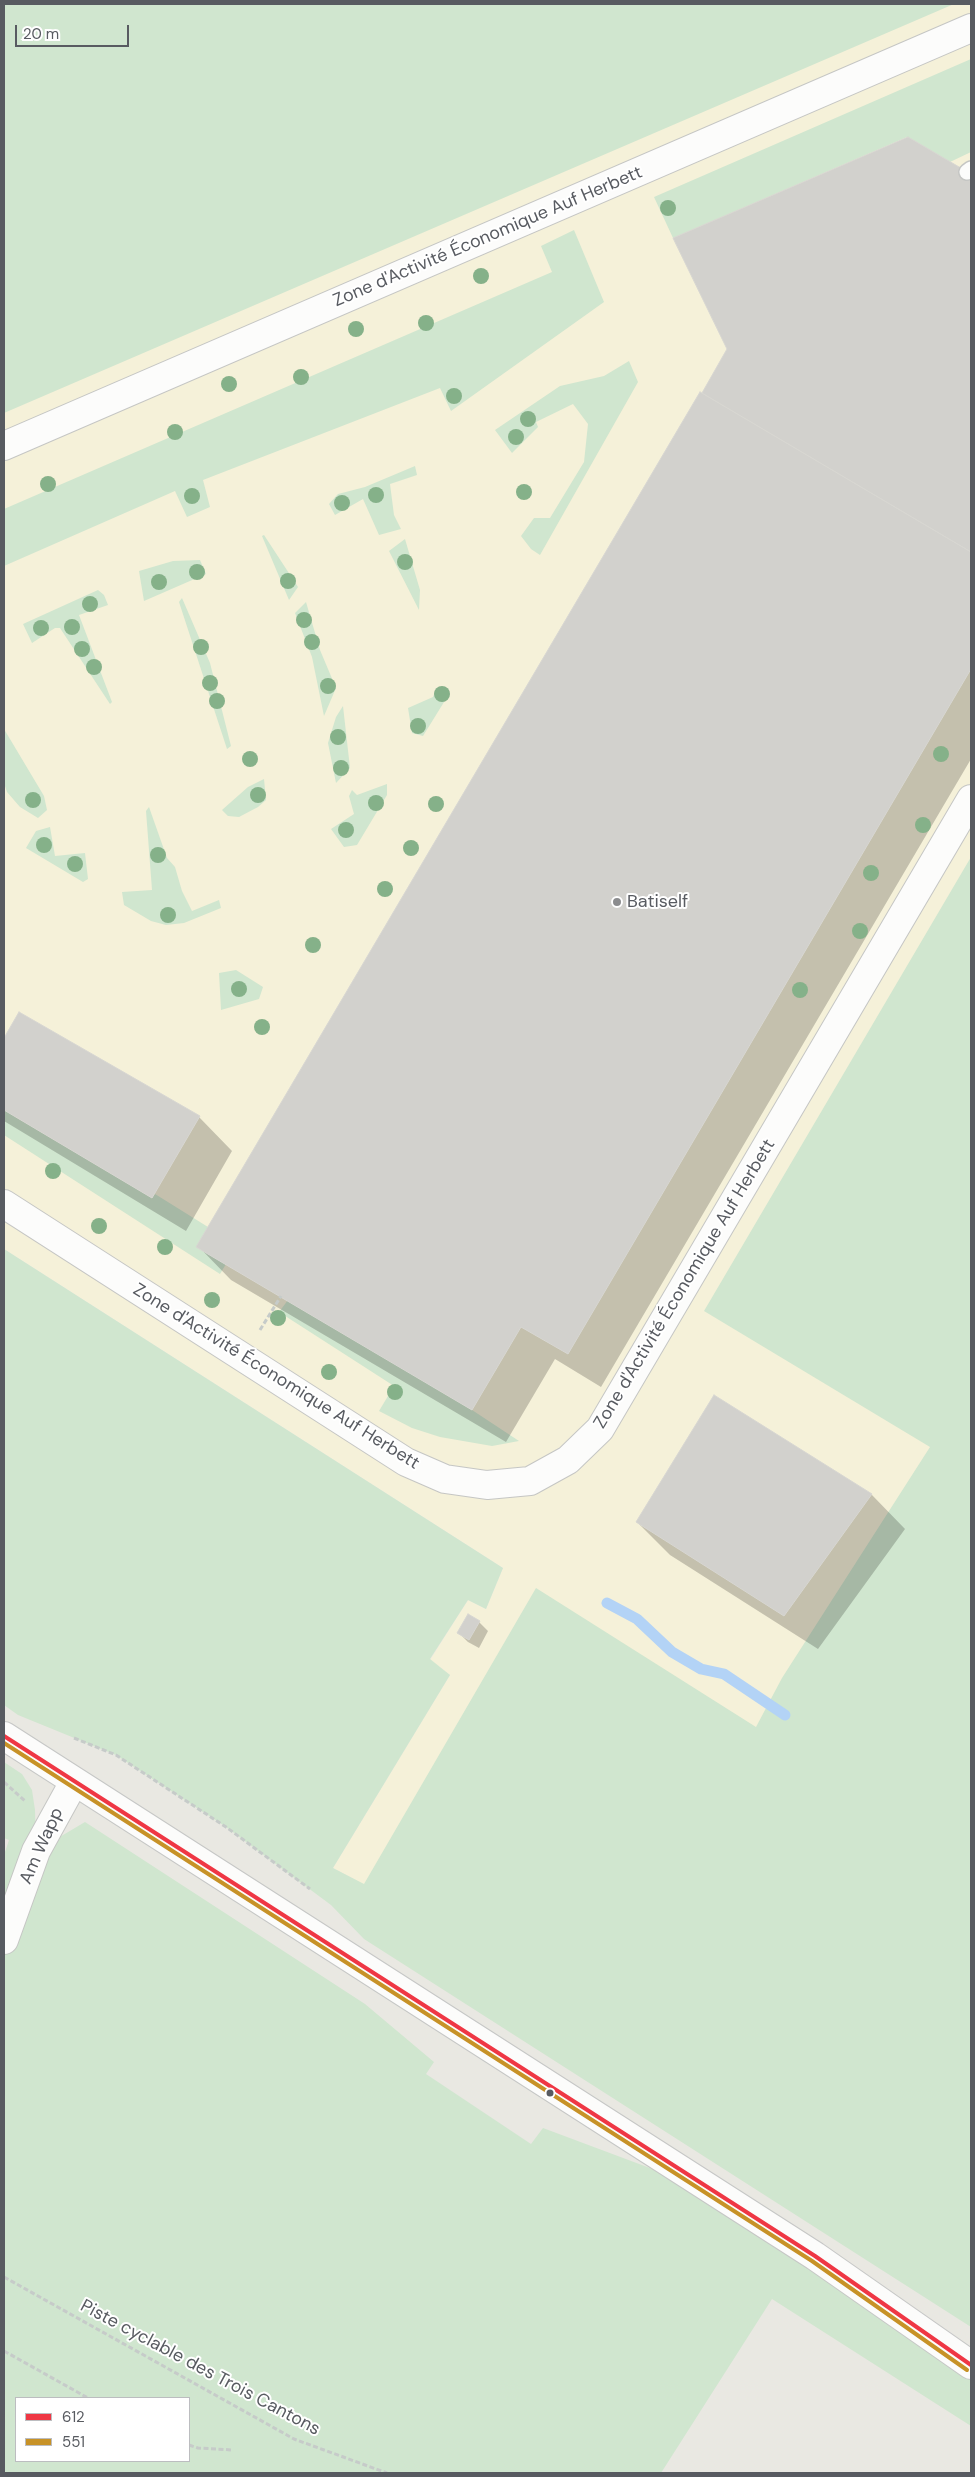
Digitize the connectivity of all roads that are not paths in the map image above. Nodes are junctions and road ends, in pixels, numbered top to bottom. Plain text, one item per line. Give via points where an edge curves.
1 (971, 28) edge
2 (4, 446) edge
3 (971, 799) edge
4 (4, 1204) edge
5 (4, 1736) edge
6 (74, 1782) junction
7 (4, 1940) edge
8 (971, 2365) edge

1 - 2 street, Zone d'Activité Économique Auf Herbett
3 - 4 street, Zone d'Activité Économique Auf Herbett via 605,1422 568,1460 530,1481 487,1485 445,1479 406,1462
5 - 6 street
6 - 7 street, Am Wapp via 36,1851
6 - 8 street via 815,2256

